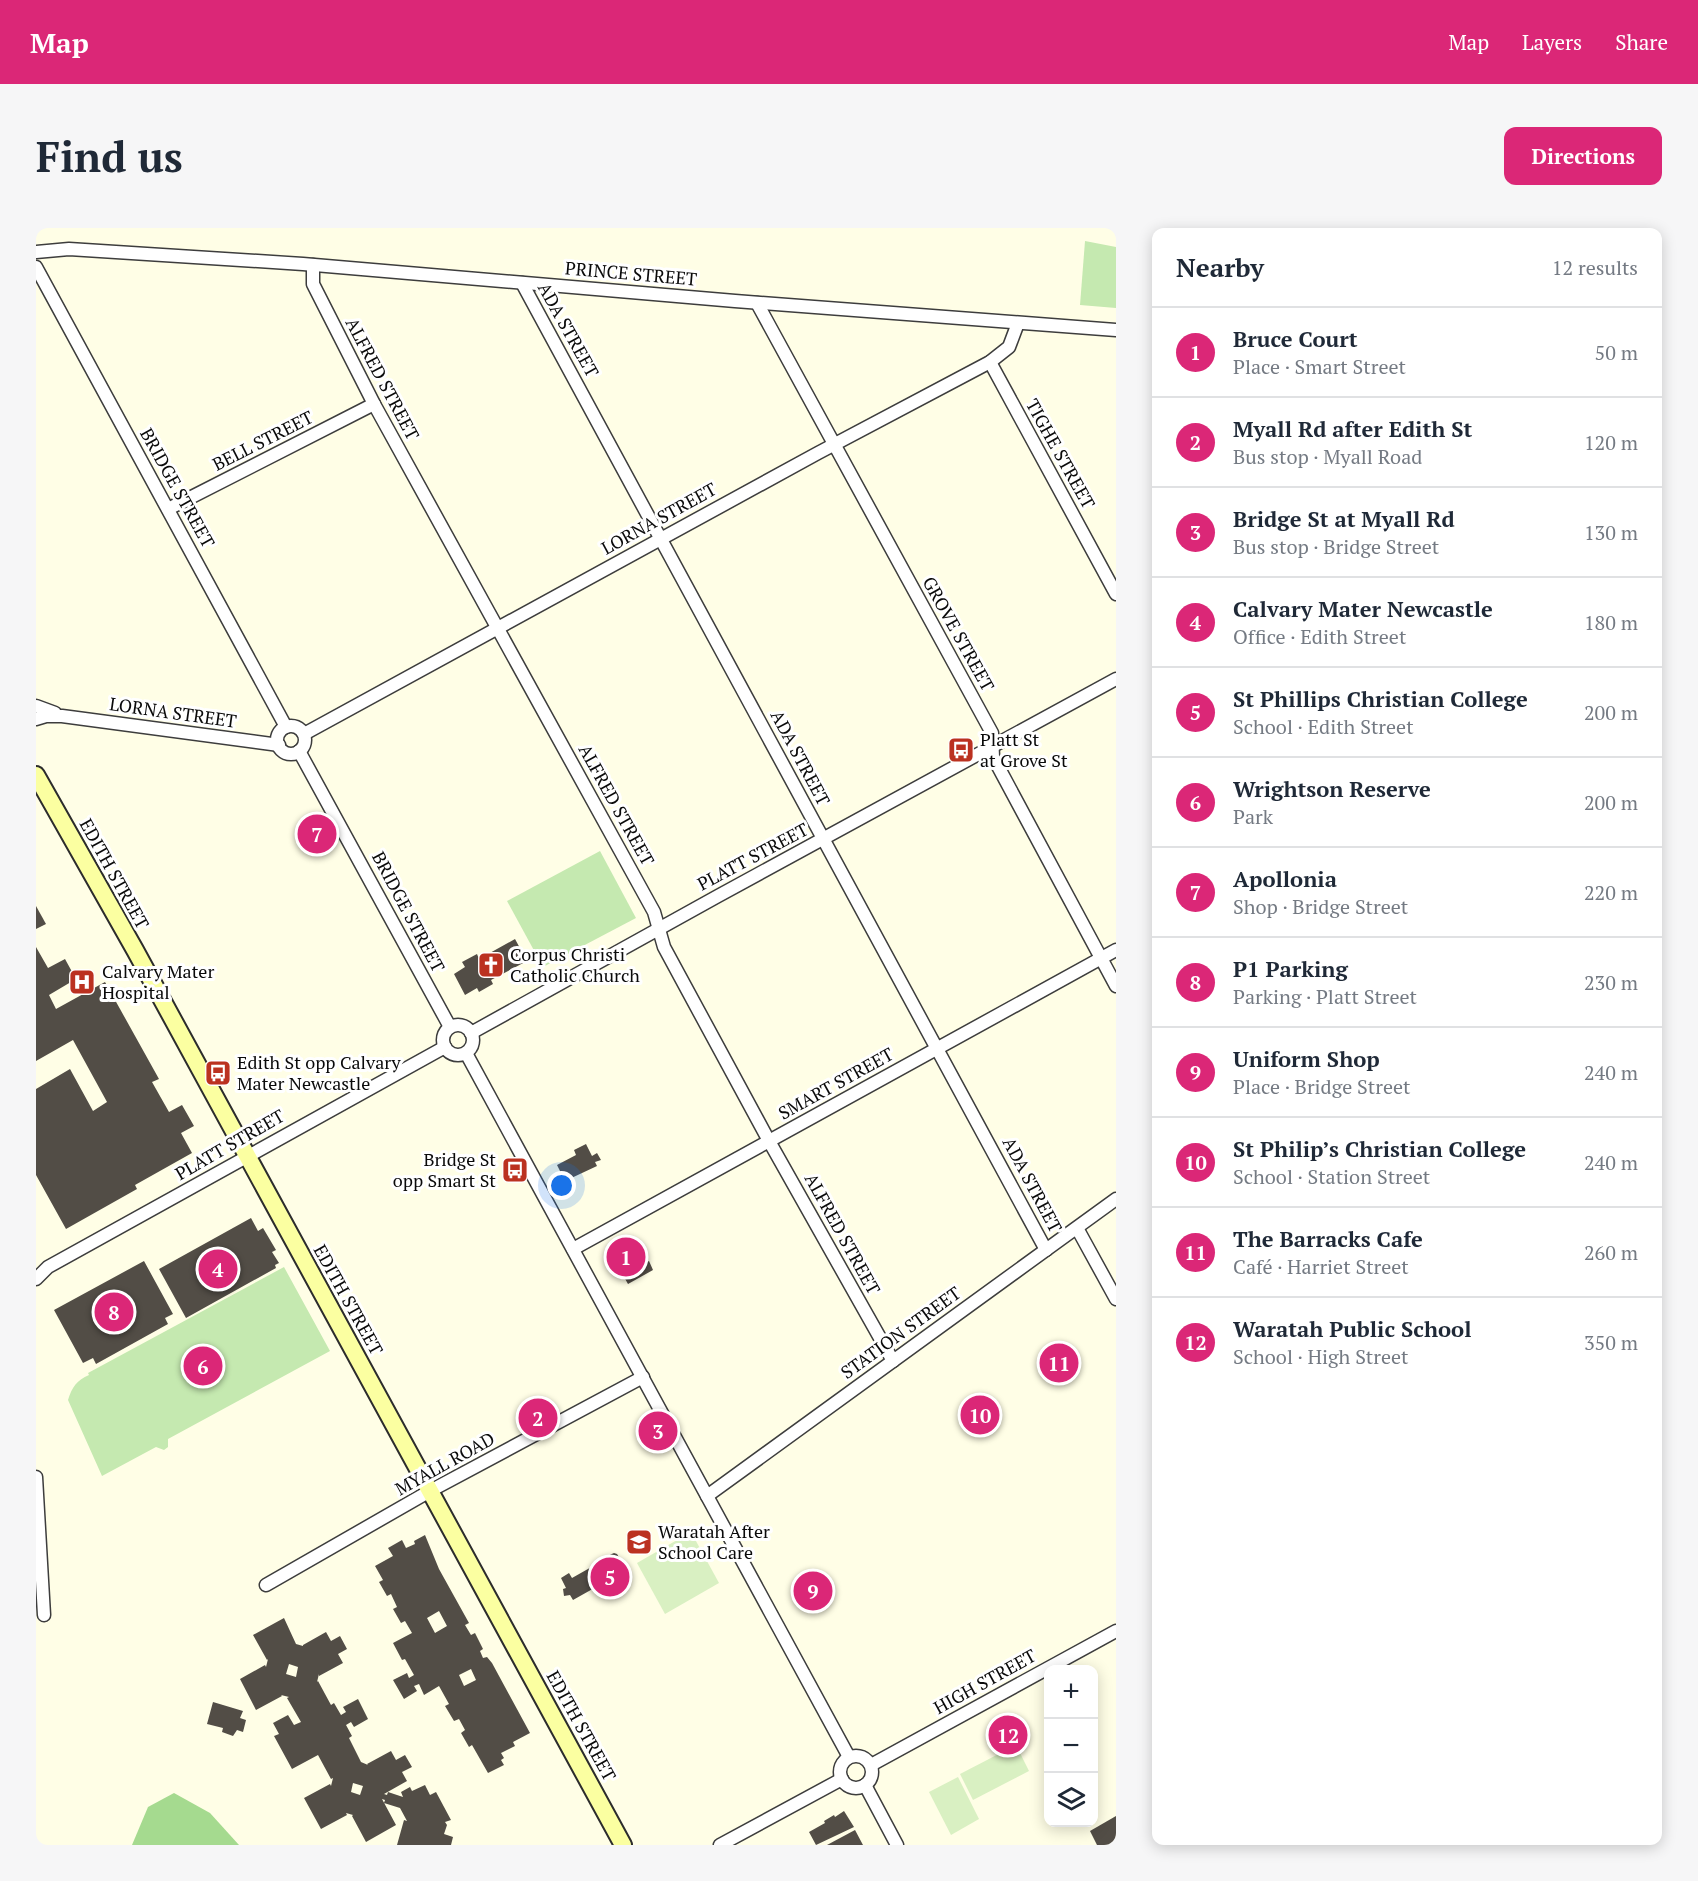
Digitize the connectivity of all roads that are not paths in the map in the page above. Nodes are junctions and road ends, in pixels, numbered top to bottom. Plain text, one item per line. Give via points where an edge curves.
1 (36, 252) edge
2 (314, 264) junction
3 (36, 267) edge
4 (522, 283) junction
5 (757, 303) junction
6 (1018, 323) junction
7 (1116, 330) edge
8 (990, 363) junction
9 (374, 404) junction
10 (834, 444) junction
11 (168, 509) junction
12 (662, 538) junction
13 (1116, 594) edge
14 (499, 628) junction
15 (1116, 680) edge
16 (36, 706) edge
17 (62, 716) junction
18 (36, 719) edge
19 (286, 727) junction
20 (304, 735) junction
21 (279, 745) junction
22 (993, 746) junction
23 (299, 751) junction
24 (36, 775) edge
25 (824, 839) junction
26 (659, 928) junction
27 (1116, 950) edge
28 (1101, 958) junction
29 (1116, 986) edge
30 (450, 1027) junction
31 (471, 1033) junction
32 (444, 1047) junction
33 (939, 1049) junction
34 (466, 1053) junction
35 (769, 1141) junction
36 (247, 1157) junction
37 (1116, 1199) edge
38 (1077, 1228) junction
39 (573, 1249) junction
40 (1046, 1250) junction
41 (36, 1279) edge
42 (1116, 1299) edge
43 (893, 1361) junction
44 (642, 1377) junction
45 (36, 1477) edge
46 (430, 1491) junction
47 (707, 1496) junction
48 (266, 1585) dead end
49 (44, 1615) dead end
50 (1116, 1630) edge
51 (849, 1757) junction
52 (871, 1765) junction
53 (842, 1779) junction
54 (865, 1785) junction
55 (623, 1845) edge
56 (720, 1845) edge
57 (897, 1845) edge

1 - 2 street, PRINCE STREET via 69,249
2 - 4 street, PRINCE STREET
2 - 9 street, ALFRED STREET via 313,284
3 - 11 street, BRIDGE STREET
4 - 5 street, PRINCE STREET
4 - 12 street, ADA STREET
5 - 6 street, PRINCE STREET
5 - 10 street, GROVE STREET
6 - 7 street, PRINCE STREET
6 - 8 street, LORNA STREET via 1009,347
8 - 10 street, LORNA STREET
8 - 13 street, TIGHE STREET
9 - 11 street, BELL STREET
9 - 14 street, ALFRED STREET
10 - 12 street, LORNA STREET
10 - 22 street, GROVE STREET via 993,733
11 - 19 street, BRIDGE STREET
12 - 14 street, LORNA STREET
12 - 25 street, ADA STREET
14 - 20 street, LORNA STREET
14 - 26 street, ALFRED STREET via 654,912
15 - 22 street, PLATT STREET
16 - 17 street, LORNA STREET
17 - 18 street, LORNA STREET
17 - 21 street, LORNA STREET
19 - 20 street via 296,727
19 - 21 street via 279,735
20 - 23 street via 304,746
21 - 23 street via 287,753
22 - 25 street, PLATT STREET
22 - 28 street, GROVE STREET via 993,757
23 - 30 street, BRIDGE STREET
24 - 36 main road, EDITH STREET
25 - 26 street, PLATT STREET
25 - 33 street, ADA STREET
26 - 31 street, PLATT STREET
26 - 35 street, ALFRED STREET via 661,940
27 - 28 street, SMART STREET
28 - 29 street, GROVE STREET
28 - 33 street, SMART STREET
30 - 31 street via 462,1026
30 - 32 street via 444,1036
31 - 34 street via 473,1042
32 - 34 street via 456,1055
32 - 36 street, PLATT STREET
33 - 35 street, SMART STREET
33 - 40 street, ADA STREET
34 - 39 street
35 - 39 street, SMART STREET
35 - 43 street, ALFRED STREET
36 - 41 street, PLATT STREET via 48,1267
36 - 46 main road, EDITH STREET
37 - 38 street, STATION STREET
38 - 40 street, STATION STREET
38 - 42 street
39 - 44 street
40 - 43 street, STATION STREET
43 - 47 street, STATION STREET
44 - 46 street, MYALL ROAD
44 - 47 street
45 - 49 street
46 - 48 street, MYALL ROAD
46 - 55 main road, EDITH STREET
47 - 51 street
50 - 52 street, HIGH STREET
51 - 52 street via 861,1756
51 - 53 street via 841,1767
52 - 54 street via 872,1776
53 - 54 street via 852,1787
53 - 56 street
54 - 57 street

